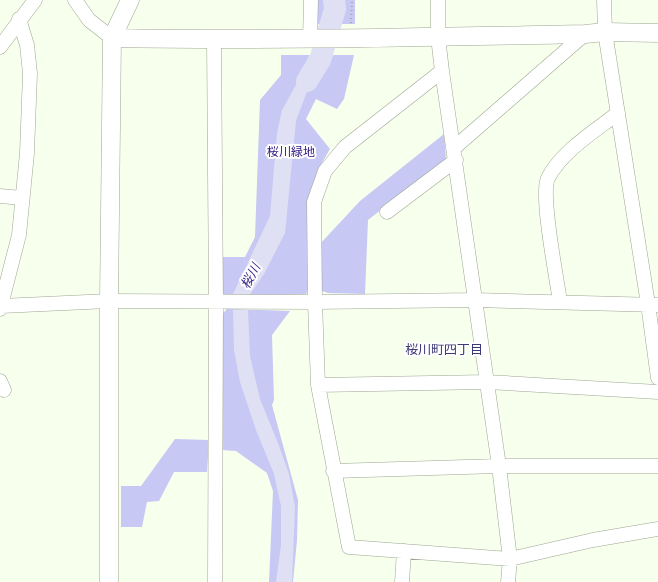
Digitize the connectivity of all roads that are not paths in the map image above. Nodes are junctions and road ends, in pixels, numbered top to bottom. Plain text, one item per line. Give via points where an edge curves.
1 (35, 0) edge
2 (75, 0) edge
3 (130, 0) edge
4 (311, 0) edge
5 (438, 0) edge
6 (606, 2) edge
7 (19, 19) junction
8 (605, 32) junction
9 (658, 33) edge
10 (585, 34) junction
11 (438, 37) junction
12 (112, 38) junction
13 (312, 39) junction
14 (214, 40) junction
15 (0, 47) edge
16 (442, 71) junction
17 (618, 113) junction
18 (455, 154) junction
19 (0, 196) edge
20 (22, 198) junction
21 (387, 212) dead end
22 (475, 300) junction
23 (109, 301) junction
24 (216, 302) junction
25 (315, 302) junction
26 (560, 302) junction
27 (653, 304) edge
28 (0, 307) edge
29 (658, 378) edge
30 (487, 382) junction
31 (318, 385) junction
32 (658, 392) edge
33 (499, 466) junction
34 (658, 466) edge
35 (333, 470) junction
36 (658, 529) edge
37 (404, 552) junction
38 (510, 559) junction
39 (109, 582) edge
40 (215, 582) edge
41 (402, 582) edge
42 (508, 582) edge

1 - 7 street
2 - 12 street via 89,20
3 - 12 street
4 - 13 street
5 - 11 street
6 - 8 street
7 - 15 street
7 - 20 street via 30,73 27,153
8 - 9 street
8 - 10 street
8 - 17 street
10 - 11 street
10 - 18 street
11 - 13 street
11 - 16 street
12 - 14 street
12 - 23 street
13 - 14 street
14 - 24 street
16 - 18 street
16 - 25 street via 345,147 325,171 314,202
17 - 26 street via 564,156 548,178 545,200
17 - 27 street
18 - 21 street
18 - 22 street
19 - 20 street
20 - 28 street via 19,235
22 - 25 street
22 - 26 street
22 - 30 street
23 - 24 street
23 - 28 street
23 - 39 street
24 - 25 street
24 - 40 street
25 - 31 street
26 - 27 street
27 - 29 street
30 - 31 street
30 - 32 street
30 - 33 street
31 - 35 street
33 - 34 street
33 - 35 street
33 - 38 street
35 - 37 street via 349,547
36 - 38 street via 593,540
37 - 38 street
37 - 41 street
38 - 42 street

